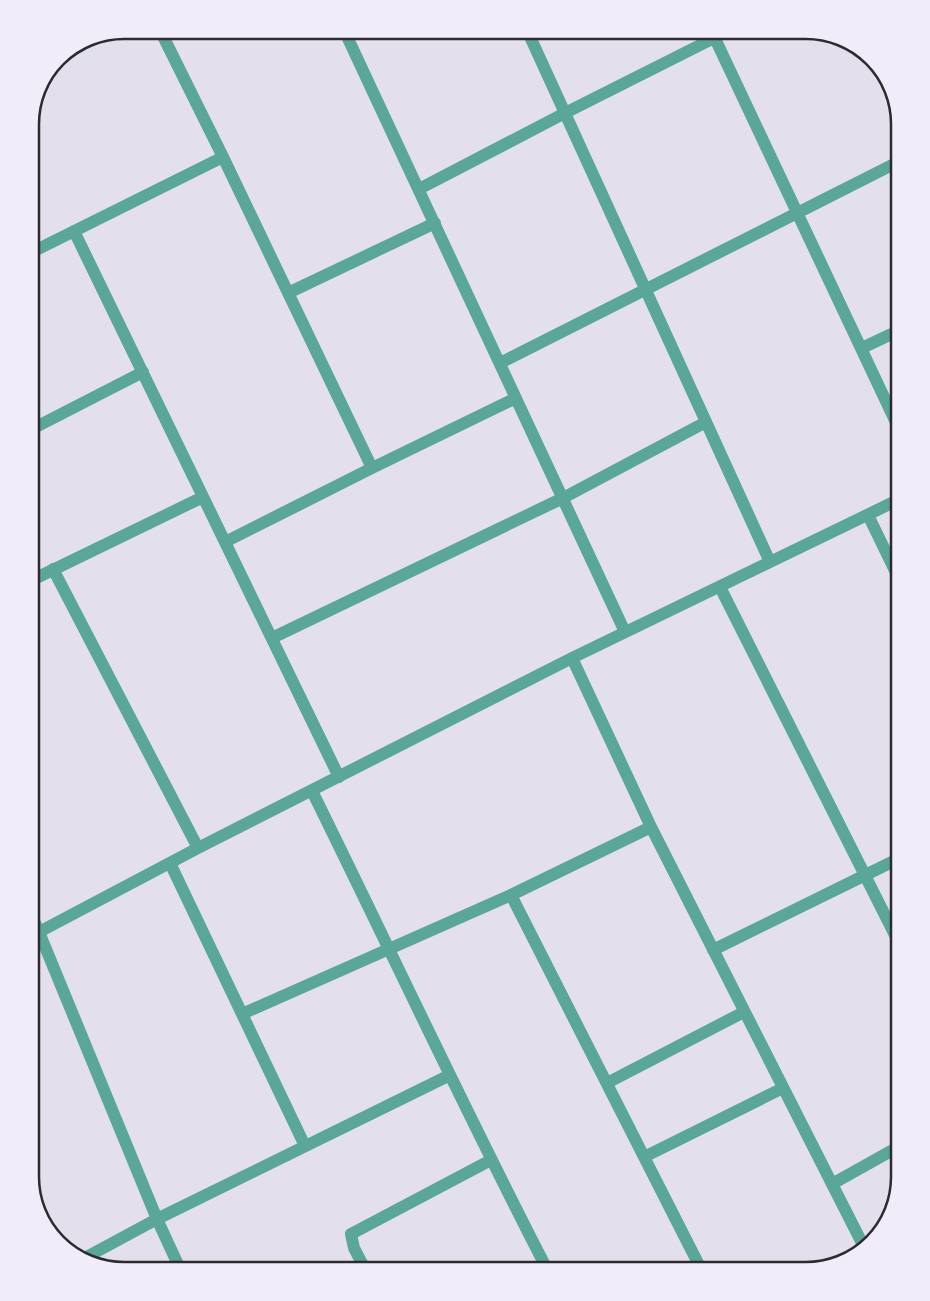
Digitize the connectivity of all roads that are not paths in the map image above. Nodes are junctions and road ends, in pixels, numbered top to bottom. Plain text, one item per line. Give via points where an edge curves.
1 (164, 39) edge
2 (348, 39) edge
3 (531, 39) edge
4 (704, 39) edge
5 (715, 39) edge
6 (565, 113) junction
7 (223, 157) junction
8 (891, 166) edge
9 (419, 189) junction
10 (798, 212) junction
11 (435, 223) junction
12 (74, 231) junction
13 (39, 248) edge
14 (645, 288) junction
15 (288, 292) junction
16 (891, 334) edge
17 (862, 348) junction
18 (500, 363) junction
19 (143, 372) junction
20 (516, 398) junction
21 (891, 411) edge
22 (706, 422) junction
23 (39, 425) edge
24 (372, 468) junction
25 (203, 497) junction
26 (563, 498) junction
27 (891, 504) edge
28 (868, 515) junction
29 (225, 542) junction
30 (770, 562) junction
31 (891, 562) edge
32 (53, 569) junction
33 (39, 576) edge
34 (720, 587) junction
35 (626, 632) junction
36 (272, 638) junction
37 (572, 658) junction
38 (339, 777) junction
39 (312, 791) junction
40 (651, 827) junction
41 (198, 848) junction
42 (170, 863) junction
43 (891, 863) edge
44 (865, 876) junction
45 (511, 895) junction
46 (891, 927) edge
47 (39, 931) edge
48 (39, 946) edge
49 (390, 950) junction
50 (713, 950) junction
51 (744, 1012) junction
52 (242, 1014) junction
53 (450, 1075) junction
54 (607, 1083) junction
55 (783, 1088) junction
56 (305, 1146) junction
57 (891, 1151) edge
58 (644, 1156) junction
59 (491, 1160) junction
60 (832, 1184) junction
61 (157, 1219) junction
62 (861, 1242) edge
63 (90, 1255) edge
64 (178, 1262) edge
65 (361, 1262) edge
66 (543, 1262) edge
67 (697, 1262) edge

1 - 7 street
2 - 9 street
3 - 6 street
4 - 6 street
5 - 10 street
6 - 9 street
6 - 14 street
7 - 12 street
7 - 15 street
8 - 10 street
9 - 11 street
10 - 14 street
10 - 17 street
11 - 15 street
11 - 18 street
12 - 13 street
12 - 19 street
14 - 18 street
14 - 22 street
15 - 24 street
16 - 17 street
17 - 21 street
18 - 20 street
19 - 23 street
19 - 25 street
20 - 24 street
20 - 26 street
22 - 26 street
22 - 30 street
24 - 29 street
25 - 29 street
25 - 32 street
26 - 35 street
26 - 36 street
27 - 28 street
28 - 30 street
28 - 31 street
29 - 36 street
30 - 34 street
32 - 33 street
32 - 41 street
34 - 35 street
34 - 44 street
35 - 37 street
36 - 38 street
37 - 38 street
37 - 40 street
38 - 39 street
39 - 41 street
39 - 49 street
40 - 45 street
40 - 50 street
41 - 42 street
42 - 47 street
42 - 52 street
43 - 44 street
44 - 46 street
44 - 50 street
45 - 49 street
45 - 54 street
48 - 61 street
49 - 52 street
49 - 53 street
50 - 51 street
51 - 54 street
51 - 55 street
52 - 56 street
53 - 56 street
53 - 59 street
54 - 58 street
55 - 58 street
55 - 60 street
56 - 61 street
57 - 60 street
58 - 67 street
59 - 65 street via 352,1234 354,1248
59 - 66 street
60 - 62 street
61 - 63 street
61 - 64 street

